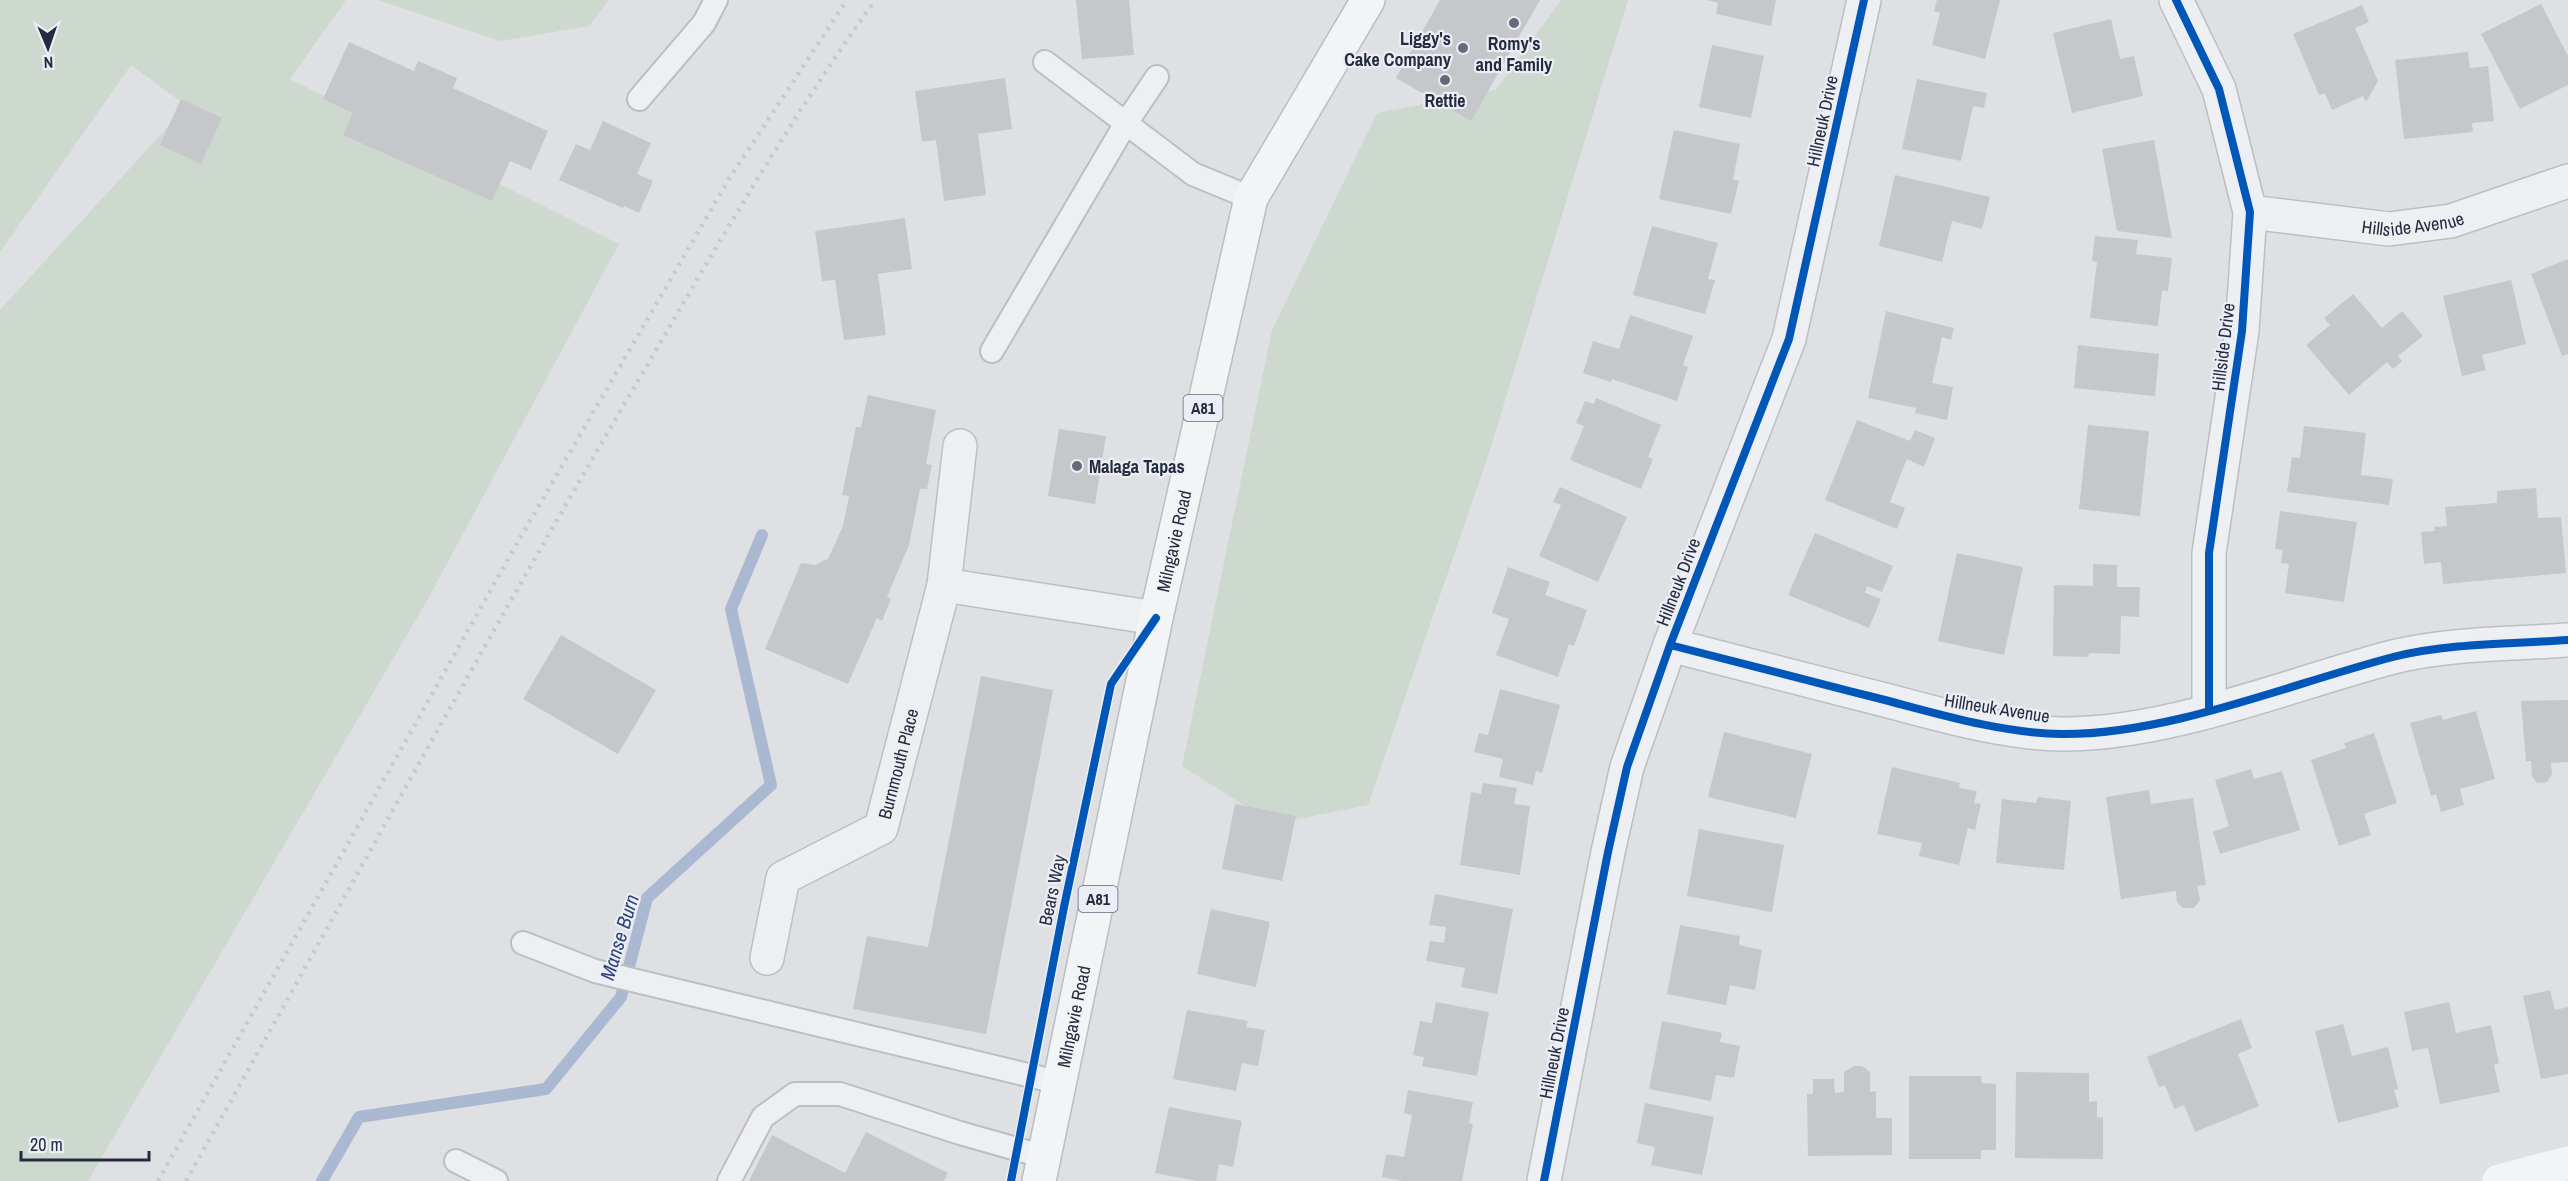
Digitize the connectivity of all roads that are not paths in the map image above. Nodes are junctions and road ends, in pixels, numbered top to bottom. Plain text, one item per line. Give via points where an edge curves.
1 (716, 0) edge
2 (1368, 0) edge
3 (1864, 0) edge
4 (2176, 0) edge
5 (1045, 62) dead end
6 (1157, 77) dead end
7 (639, 99) dead end
8 (1126, 123) junction
9 (2568, 181) edge
10 (1251, 198) junction
11 (2250, 212) junction
12 (992, 351) dead end
13 (960, 446) dead end
14 (944, 585) junction
15 (1156, 618) junction
16 (2568, 640) edge
17 (1670, 645) junction
18 (2209, 710) junction
19 (523, 943) dead end
20 (767, 958) dead end
21 (1061, 1083) junction
22 (456, 1161) dead end
23 (2568, 1163) edge
24 (1042, 1169) edge
25 (496, 1181) edge
26 (729, 1181) edge
27 (1544, 1181) edge
28 (2499, 1181) edge

1 - 7 lane via 704,23
2 - 10 main road, Milngavie Road / A81
3 - 17 street, Hillneuk Drive via 1789,339
4 - 11 street, Hillside Drive via 2220,89
5 - 8 lane
6 - 8 lane
8 - 10 lane via 1193,174
8 - 12 lane
9 - 11 street, Hillside Avenue via 2451,221 2389,229
10 - 15 main road, Milngavie Road / A81
11 - 18 street, Hillside Drive via 2242,331 2209,553
13 - 14 street, Burnmouth Place
14 - 15 street
14 - 20 street, Burnmouth Place via 881,828 783,878
15 - 21 main road, Milngavie Road / A81
16 - 18 street, Hillneuk Avenue via 2440,649 2396,657
17 - 18 street, Hillneuk Avenue via 1944,716 2013,730 2061,734 2124,730
17 - 27 street, Hillneuk Drive via 1627,767
19 - 21 lane via 595,971
21 - 24 main road, Milngavie Road / A81
22 - 25 lane
23 - 28 main road
24 - 26 lane via 960,1133 840,1094 795,1094 763,1117

